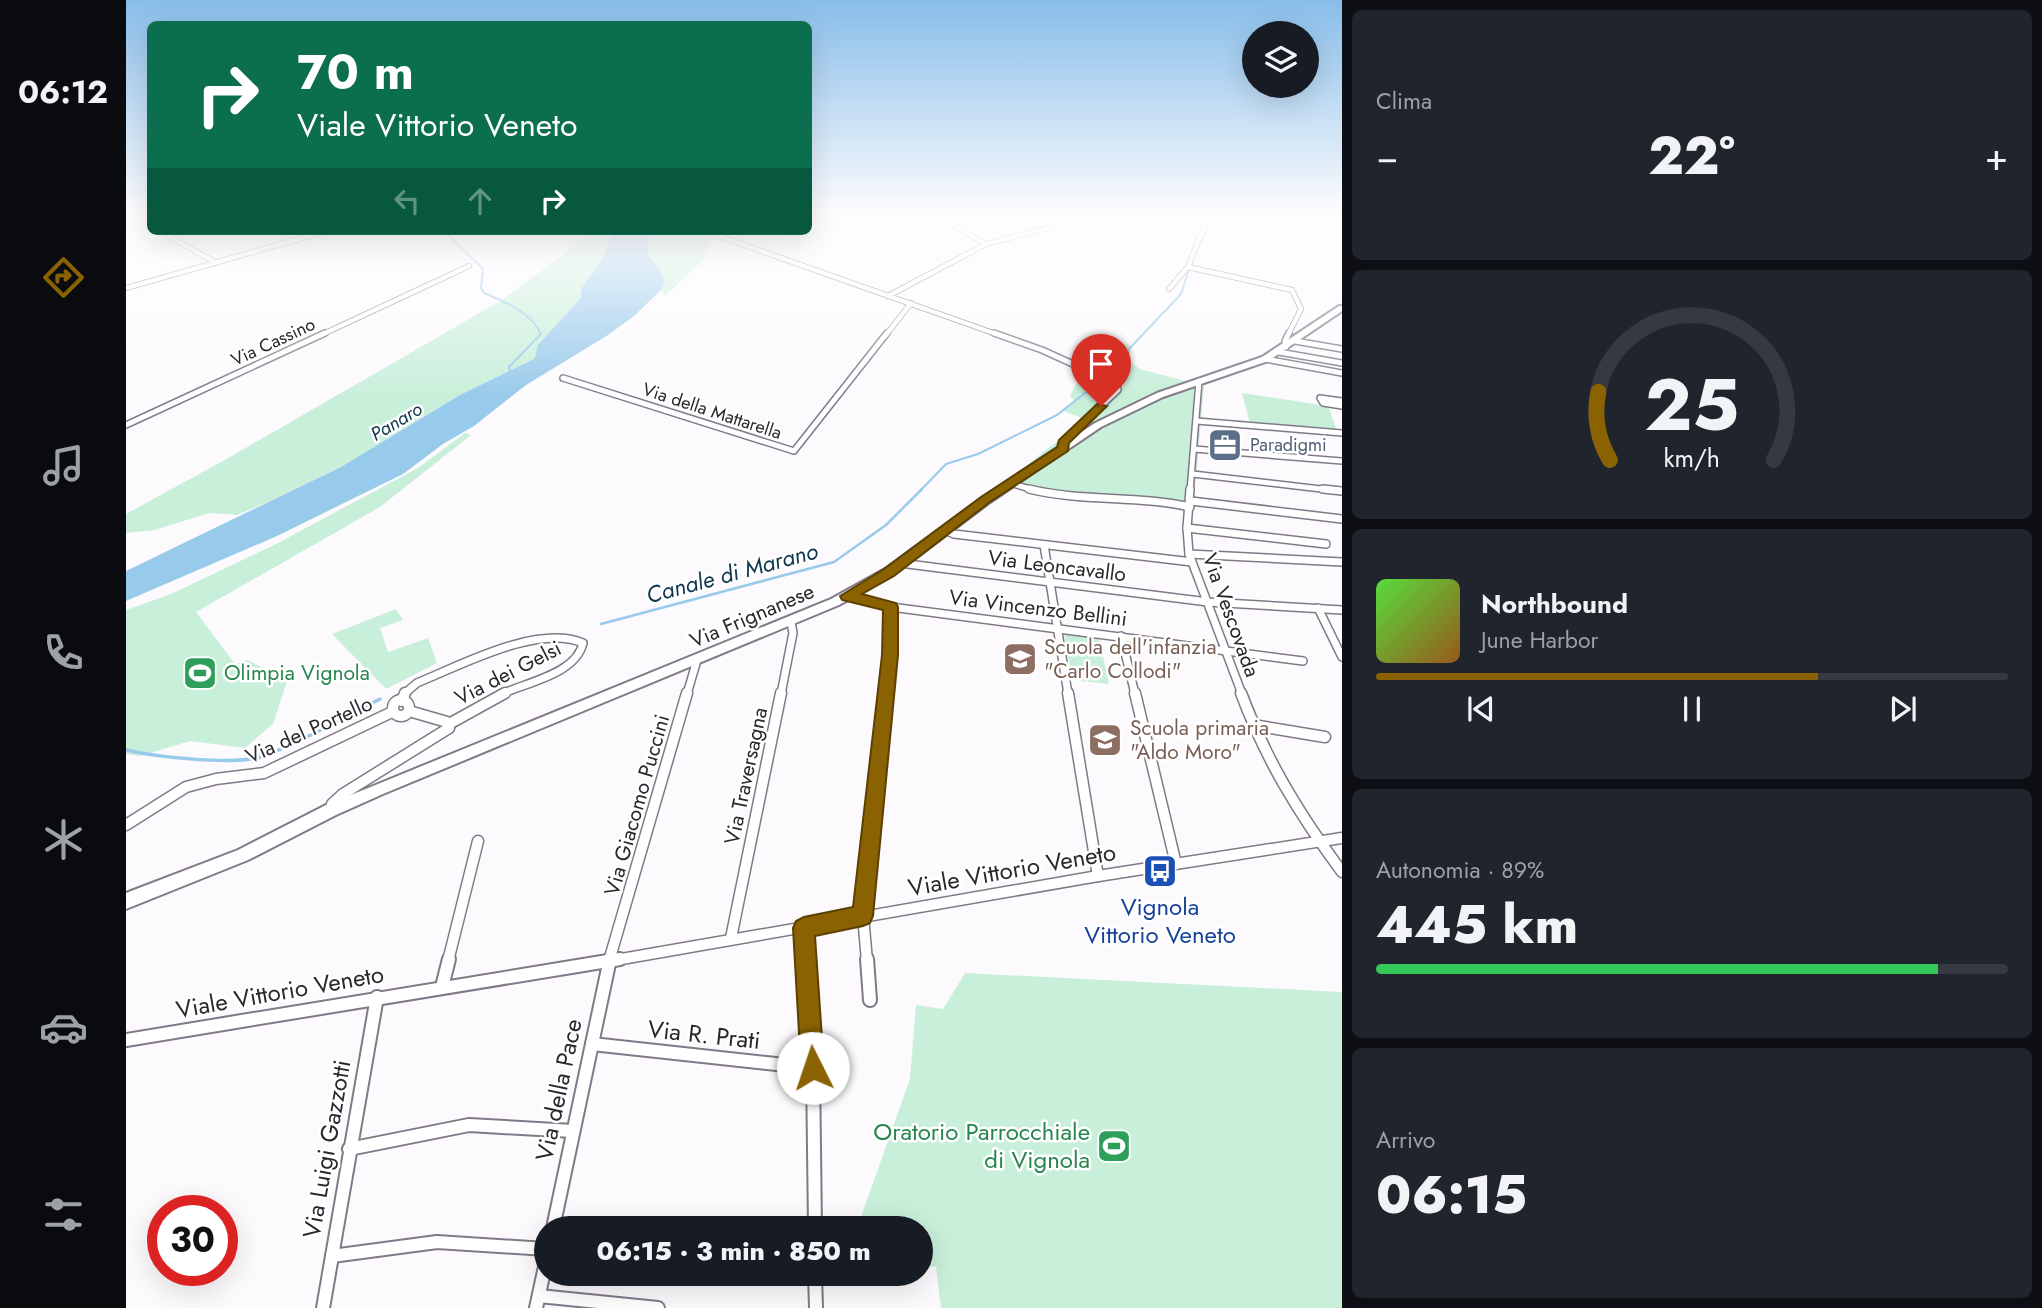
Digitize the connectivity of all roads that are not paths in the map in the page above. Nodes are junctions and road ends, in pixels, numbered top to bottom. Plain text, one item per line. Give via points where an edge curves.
1 (164, 276) edge
2 (447, 276) edge
3 (832, 276) edge
4 (926, 276) edge
5 (1181, 276) edge
6 (1230, 276) edge
7 (128, 286) edge
8 (1169, 289) dead end
9 (888, 296) junction
10 (911, 303) junction
11 (1342, 307) edge
12 (1287, 347) junction
13 (1342, 349) edge
14 (1265, 359) junction
15 (1342, 363) edge
16 (1342, 373) edge
17 (563, 378) dead end
18 (1199, 381) junction
19 (1197, 421) junction
20 (126, 425) edge
21 (1342, 433) edge
22 (1063, 448) junction
23 (1194, 449) junction
24 (1342, 461) edge
25 (1193, 474) junction
26 (1010, 483) junction
27 (1342, 491) edge
28 (1190, 504) junction
29 (1342, 519) edge
30 (1186, 528) junction
31 (945, 530) junction
32 (1326, 544) dead end
33 (1044, 545) junction
34 (1191, 558) junction
35 (1342, 562) edge
36 (900, 564) junction
37 (1050, 584) junction
38 (847, 596) junction
39 (1208, 602) junction
40 (891, 607) junction
41 (1318, 608) junction
42 (1342, 610) edge
43 (791, 622) junction
44 (1057, 627) junction
45 (1121, 636) junction
46 (1226, 651) junction
47 (1342, 657) edge
48 (697, 660) junction
49 (1303, 662) dead end
50 (402, 701) junction
51 (409, 711) junction
52 (392, 712) junction
53 (449, 724) junction
54 (1253, 725) junction
55 (1325, 737) dead end
56 (331, 810) junction
57 (126, 825) edge
58 (1342, 838) edge
59 (478, 841) dead end
60 (1319, 841) junction
61 (1176, 864) junction
62 (1342, 872) edge
63 (1098, 876) junction
64 (126, 901) edge
65 (863, 916) junction
66 (804, 928) junction
67 (731, 938) junction
68 (609, 961) junction
69 (442, 987) junction
70 (377, 997) junction
71 (870, 1000) dead end
72 (126, 1040) edge
73 (592, 1044) junction
74 (813, 1068) junction
75 (573, 1131) junction
76 (349, 1149) junction
77 (555, 1216) edge
78 (815, 1216) edge
79 (534, 1248) edge
80 (332, 1256) junction
81 (815, 1286) edge
82 (538, 1302) edge
83 (323, 1308) edge
84 (658, 1308) edge
85 (816, 1308) edge

1 - 7 street
2 - 20 street, Via Cassino
3 - 9 street
4 - 9 street
5 - 8 street
6 - 12 street via 1292,290 1301,309 1285,341
9 - 10 street
10 - 17 street, Via della Mattarella via 794,451
10 - 22 street via 1042,350 1119,386 1063,442
11 - 12 main road, Via Frignanese
12 - 13 street
12 - 14 main road, Via Frignanese
12 - 15 street
14 - 16 street
14 - 18 main road, Via Frignanese
18 - 19 street, Via Vescovada
18 - 22 main road, Via Frignanese via 1125,410
19 - 21 street
19 - 23 street, Via Vescovada
22 - 26 main road, Via Frignanese
23 - 24 street
23 - 25 street, Via Vescovada
25 - 27 street
25 - 28 street, Via Vescovada
26 - 28 street via 1055,493
26 - 31 main road, Via Frignanese
28 - 29 street
28 - 30 street, Via Vescovada
30 - 32 street
30 - 34 street, Via Vescovada
31 - 33 street
31 - 36 main road, Via Frignanese
33 - 34 street
33 - 37 street
34 - 35 street
34 - 39 street, Via Vescovada
36 - 37 street, Via Leoncavallo
36 - 38 main road, Via Frignanese
37 - 39 street, Via Leoncavallo
37 - 44 street
38 - 40 street, Via Vincenzo Bellini
38 - 43 main road, Via Frignanese
39 - 41 street, Via Leoncavallo
39 - 46 street, Via Vescovada
40 - 44 street, Via Vincenzo Bellini
40 - 65 street
41 - 42 street, Via Leoncavallo
41 - 47 street
43 - 48 main road, Via Frignanese
43 - 67 street, Via Traversagna via 793,633
44 - 45 street, Via Vincenzo Bellini
44 - 63 street
45 - 46 street, Via Vincenzo Bellini
45 - 61 street
46 - 49 street, Via Vincenzo Bellini
46 - 54 street, Via Vescovada
48 - 56 main road, Via Frignanese
48 - 68 street, Via Giacomo Puccini
50 - 51 street via 411,704
50 - 52 street
50 - 53 street, Via dei Gelsi via 405,691 418,683 504,648 562,637 583,643 570,665 504,693
51 - 52 street via 400,716
51 - 53 street
52 - 57 street, Via del Portello via 264,773 194,785
53 - 56 street via 446,732 334,800
54 - 55 street
54 - 60 street, Via Vescovada via 1281,783
56 - 64 main road, Via Frignanese via 243,855
58 - 60 street, Viale Vittorio Veneto
59 - 69 street
60 - 61 street, Viale Vittorio Veneto
60 - 62 street, Via Vescovada
61 - 63 street, Viale Vittorio Veneto
63 - 65 street, Viale Vittorio Veneto
65 - 66 street, Viale Vittorio Veneto
65 - 71 street
66 - 67 street, Viale Vittorio Veneto
66 - 74 street
67 - 68 street, Viale Vittorio Veneto
68 - 69 street, Viale Vittorio Veneto
68 - 73 street, Via della Pace
69 - 70 street, Viale Vittorio Veneto
70 - 72 street, Viale Vittorio Veneto
70 - 76 street, Via Luigi Gazzotti
73 - 74 street, Via R. Prati
73 - 75 street, Via della Pace
74 - 78 street
75 - 76 street via 469,1125
75 - 77 street, Via della Pace
76 - 80 street, Via Luigi Gazzotti
79 - 80 street via 437,1242
80 - 83 street, Via Luigi Gazzotti
81 - 85 street
82 - 84 street

